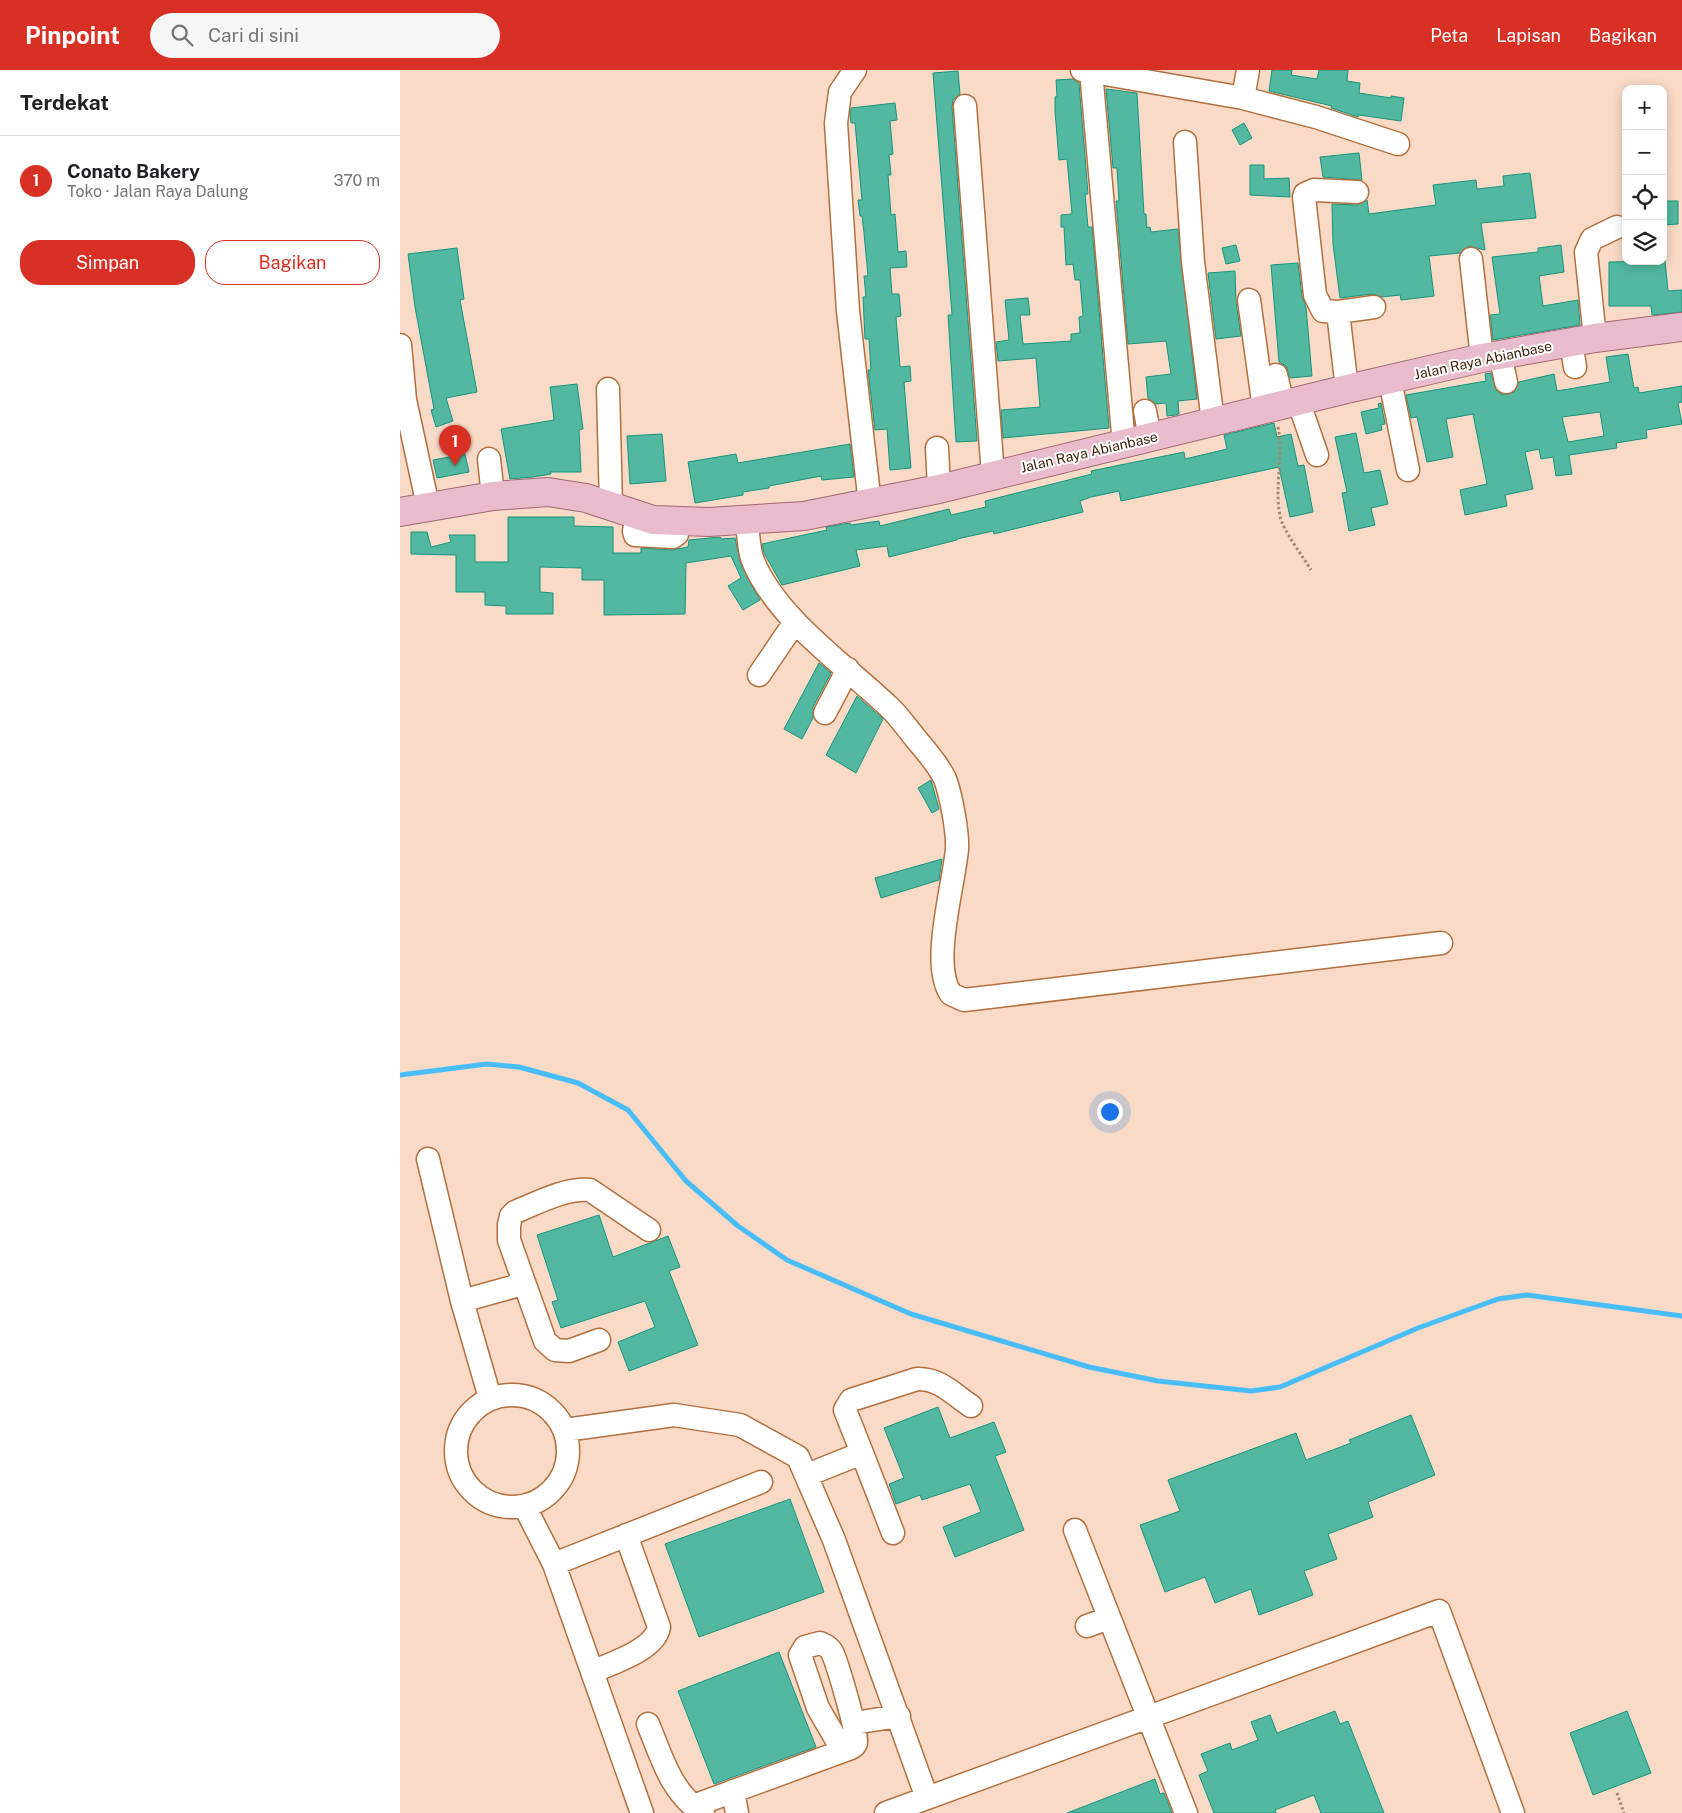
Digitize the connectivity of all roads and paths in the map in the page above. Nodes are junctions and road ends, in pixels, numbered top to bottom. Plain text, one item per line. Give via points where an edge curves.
1 (855, 70) edge
2 (1248, 70) edge
3 (1087, 71) edge
4 (1118, 73) edge
5 (1190, 79) edge
6 (1243, 98) junction
7 (965, 106) dead end
8 (1186, 142) dead end
9 (1398, 144) dead end
10 (1357, 192) dead end
11 (1617, 227) dead end
12 (1471, 259) dead end
13 (1249, 300) dead end
14 (1374, 307) dead end
15 (1338, 312) junction
16 (1682, 327) edge
17 (400, 344) edge
18 (1580, 349) junction
19 (1491, 356) junction
20 (1276, 375) dead end
21 (1390, 380) junction
22 (1506, 382) dead end
23 (608, 389) dead end
24 (1347, 389) junction
25 (1280, 405) junction
26 (1145, 411) dead end
27 (1213, 422) junction
28 (1150, 438) junction
29 (1124, 445) junction
30 (937, 448) dead end
31 (1317, 455) dead end
32 (488, 459) dead end
33 (1408, 470) dead end
34 (993, 475) junction
35 (939, 489) junction
36 (493, 496) junction
37 (870, 504) junction
38 (428, 506) junction
39 (611, 506) junction
40 (400, 512) edge
41 (746, 520) junction
42 (1311, 570) dead end
43 (795, 622) junction
44 (848, 669) junction
45 (759, 675) dead end
46 (825, 712) dead end
47 (1441, 942) dead end
48 (428, 1159) dead end
49 (650, 1230) dead end
50 (523, 1284) junction
51 (462, 1301) junction
52 (599, 1340) dead end
53 (490, 1398) junction
54 (971, 1406) dead end
55 (565, 1430) junction
56 (862, 1453) junction
57 (806, 1475) junction
58 (761, 1482) dead end
59 (525, 1507) junction
60 (1075, 1530) dead end
61 (893, 1533) dead end
62 (626, 1535) junction
63 (554, 1564) junction
64 (1109, 1618) junction
65 (1087, 1626) dead end
66 (592, 1672) junction
67 (899, 1716) junction
68 (1148, 1717) junction
69 (854, 1723) junction
70 (648, 1724) dead end
71 (843, 1751) junction
72 (733, 1791) junction
73 (1617, 1793) dead end
74 (927, 1798) junction
75 (698, 1810) edge
76 (642, 1813) edge
77 (737, 1813) edge
78 (886, 1813) edge
79 (1186, 1813) edge
80 (1513, 1813) edge
81 (1624, 1813) edge

1 - 37 street via 840,92 836,123 848,311
2 - 6 street
3 - 4 street
3 - 29 street
4 - 5 street
5 - 6 street
6 - 9 street via 1316,117
7 - 34 street
8 - 27 street via 1193,262
10 - 15 street via 1314,190 1304,197 1315,295 1323,312
11 - 18 street via 1592,239 1586,252
12 - 19 street
13 - 25 street
14 - 15 street
15 - 24 street
16 - 18 main road, Jalan Raya Abianbase
17 - 38 street via 406,400
18 - 19 main road, Jalan Raya Abianbase
19 - 21 main road, Jalan Raya Abianbase
19 - 22 street
20 - 25 street
21 - 24 main road, Jalan Raya Abianbase
21 - 33 street
23 - 39 street
24 - 25 main road, Jalan Raya Abianbase
25 - 27 main road, Jalan Raya Abianbase
25 - 31 street
25 - 42 path via 1277,483 1280,518
26 - 28 street
27 - 28 main road, Jalan Raya Abianbase
28 - 29 main road, Jalan Raya Abianbase
29 - 34 main road, Jalan Raya Abianbase
30 - 35 street
32 - 36 street
34 - 35 main road, Jalan Raya Abianbase
35 - 37 main road, Jalan Raya Abianbase
36 - 38 main road, Jalan Raya Abianbase
36 - 39 main road, Jalan Raya Abianbase via 561,493
37 - 41 main road, Jalan Raya Abianbase via 804,516
38 - 40 main road, Jalan Raya Abianbase
39 - 41 main road, Jalan Raya Abianbase via 653,520
41 - 43 street via 753,560
43 - 44 street
43 - 45 street
44 - 46 street
44 - 47 street via 892,709 936,763 951,796 957,846 946,910 944,972 948,990 964,1000
48 - 51 street
49 - 50 street via 590,1190 565,1192 515,1212 509,1225 509,1240
50 - 51 street
50 - 52 street via 544,1341 555,1350 570,1351
51 - 53 street
53 - 55 street via 520,1394 547,1406
53 - 59 street via 464,1419 454,1451 465,1484 492,1505
54 - 56 street via 938,1382 928,1379 917,1379 851,1400 845,1410
55 - 57 street via 674,1415 740,1425 798,1456
55 - 59 street via 568,1462 553,1491
56 - 57 street
56 - 61 street
57 - 67 street via 834,1540
58 - 62 street
59 - 63 street
60 - 64 street
62 - 63 street
62 - 66 street via 659,1626 658,1632 651,1643
63 - 66 street
64 - 65 street
64 - 68 street
66 - 76 street
67 - 69 street
67 - 74 street
68 - 74 street
68 - 79 street
68 - 80 street via 1440,1610
69 - 71 street via 856,1742
69 - 71 street via 832,1652 820,1643 805,1647 800,1654 810,1689
70 - 75 street via 674,1786
71 - 72 street
72 - 75 street
72 - 77 street
73 - 81 path
74 - 78 street

